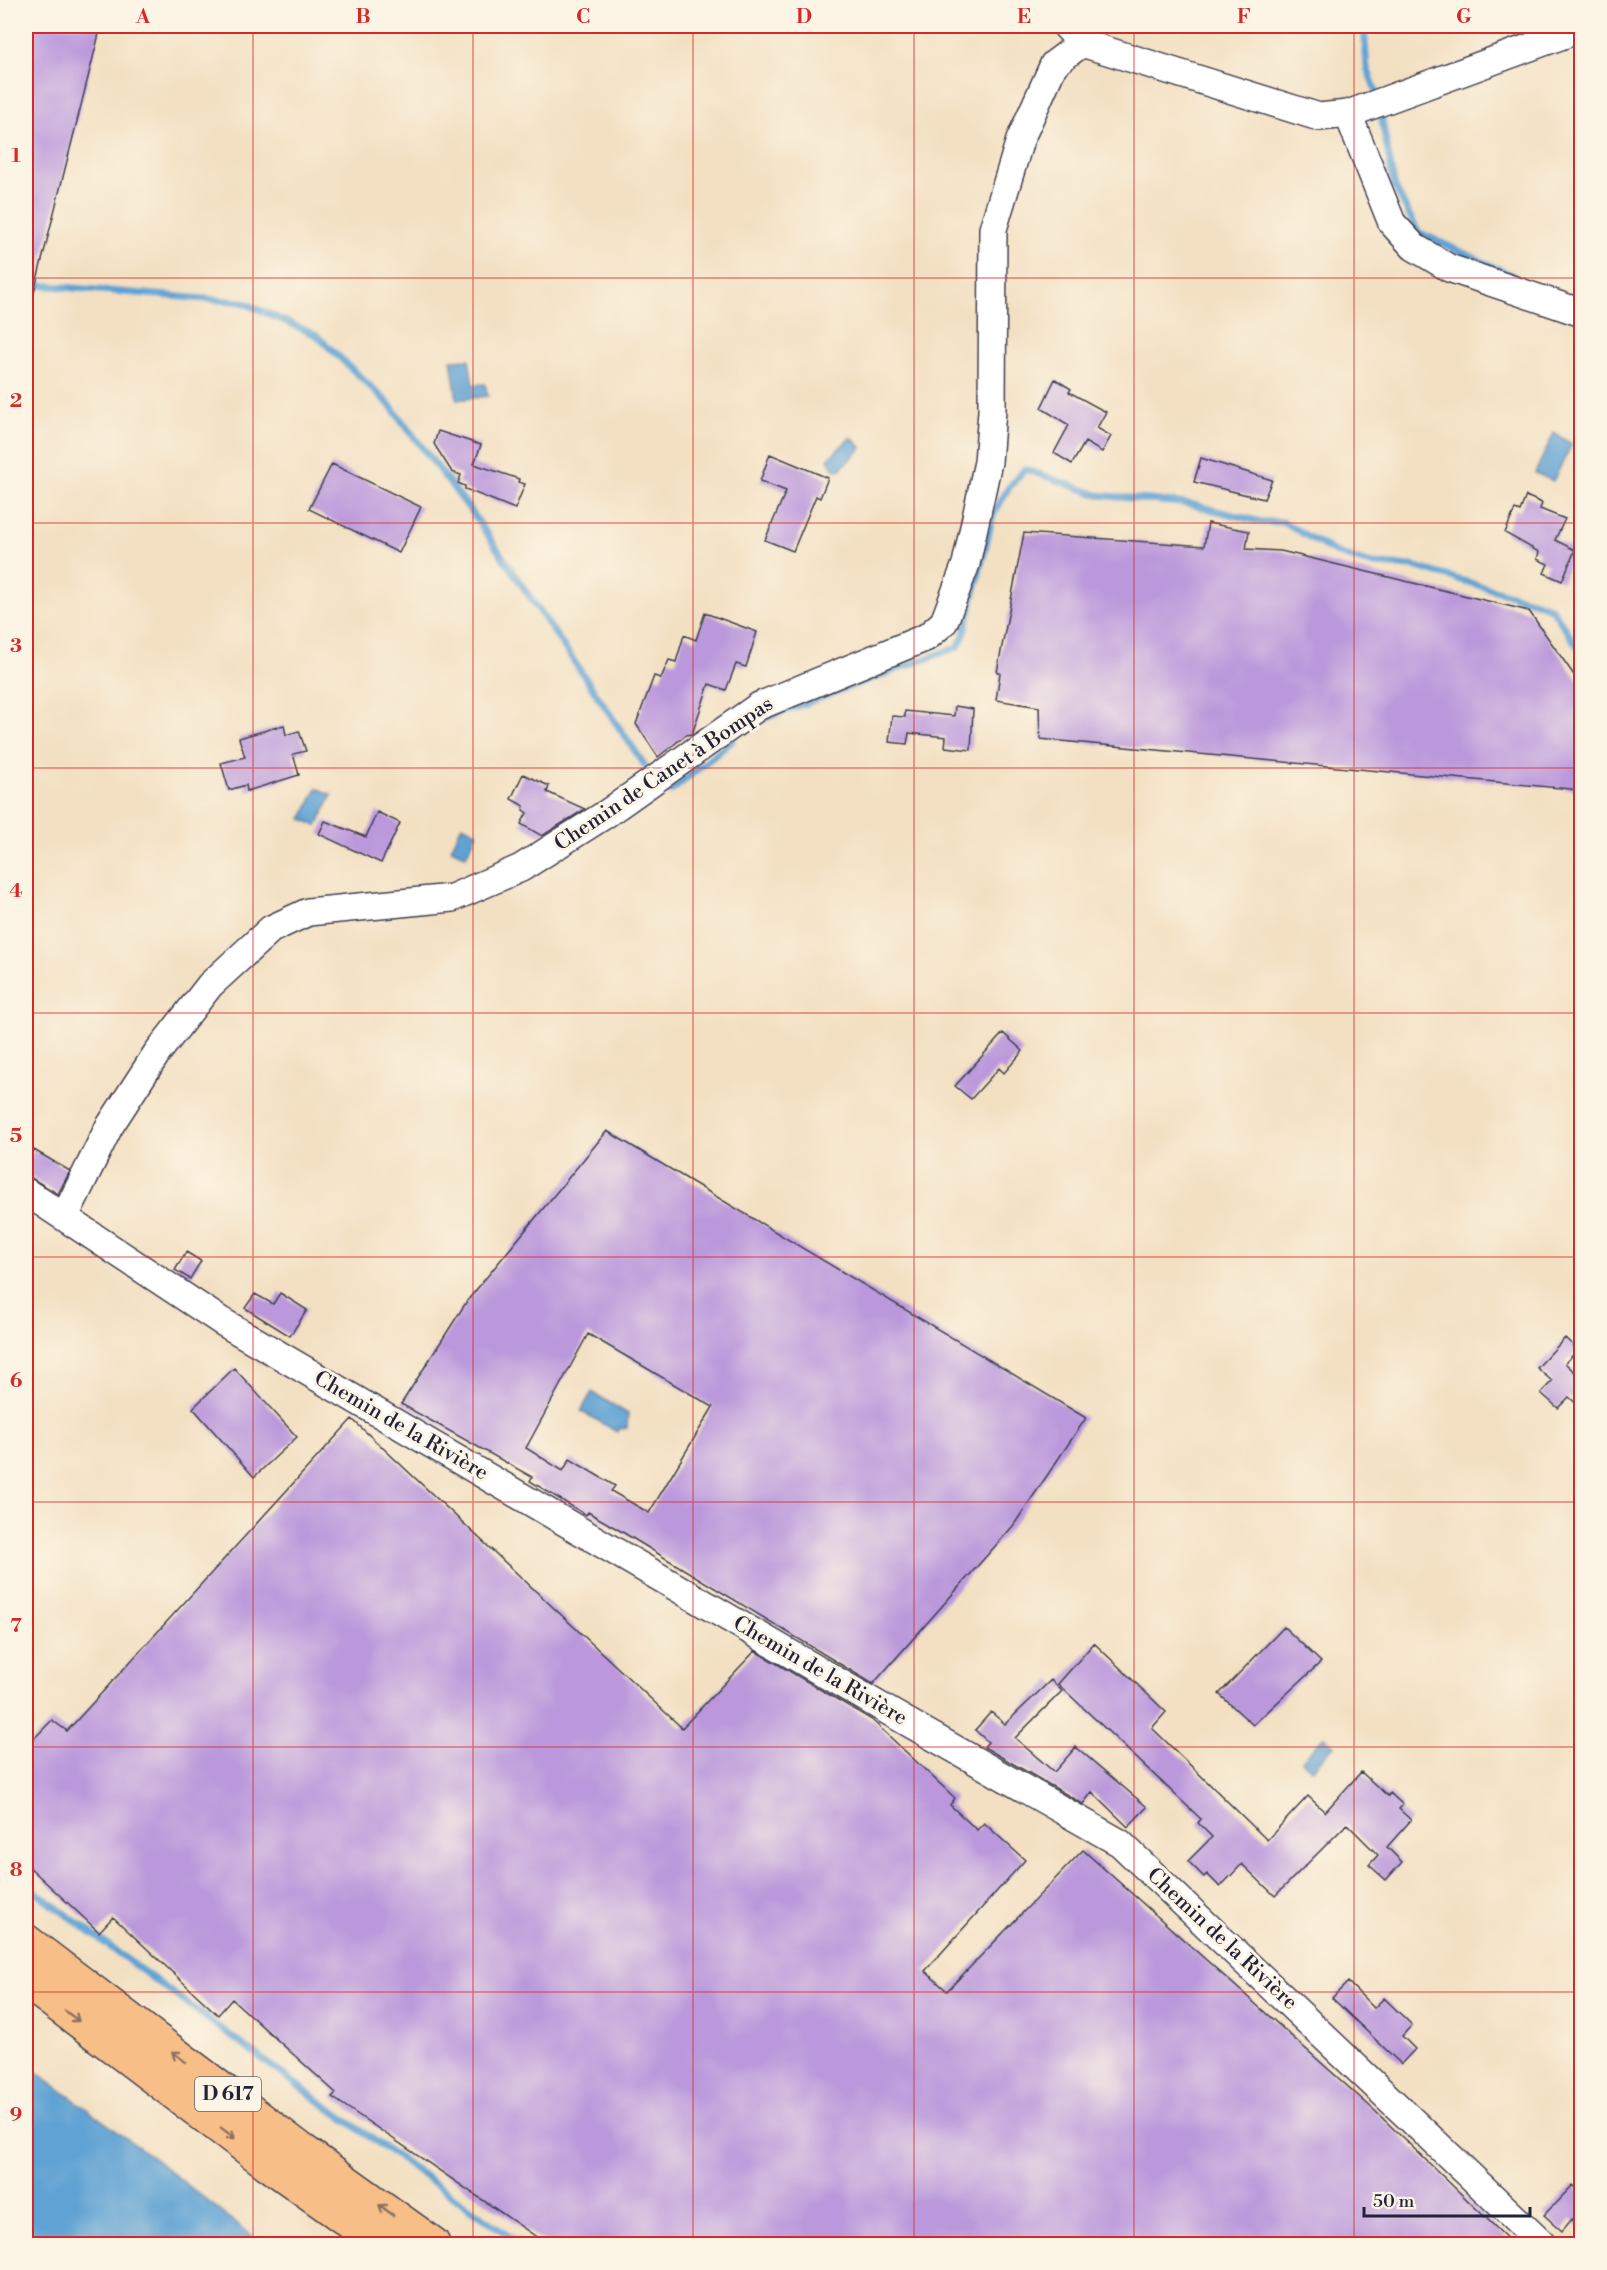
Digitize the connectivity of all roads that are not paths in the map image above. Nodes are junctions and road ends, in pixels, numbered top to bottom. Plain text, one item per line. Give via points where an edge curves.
1 (1581, 28) edge
2 (1074, 34) edge
3 (1348, 114) junction
4 (1581, 313) edge
5 (26, 1192) edge
6 (65, 1216) junction
7 (26, 1941) edge
8 (26, 1981) edge
9 (381, 2244) edge
10 (434, 2244) edge
11 (1542, 2244) edge

1 - 3 street
2 - 3 street via 1319,117
2 - 6 street, Chemin de Canet à Bompas via 1054,64 1020,140 993,229 988,462 966,564 944,622 927,636 759,706 606,814 521,868 452,898 308,912 271,929 210,985 157,1053 110,1127
3 - 4 street via 1392,223 1414,247 1449,268
5 - 6 street, Chemin de la Rivière
6 - 11 street, Chemin de la Rivière via 93,1239 221,1321 1120,1843
10 -> 7 highway, D 617 via 303,2151
8 -> 9 highway, D 617

